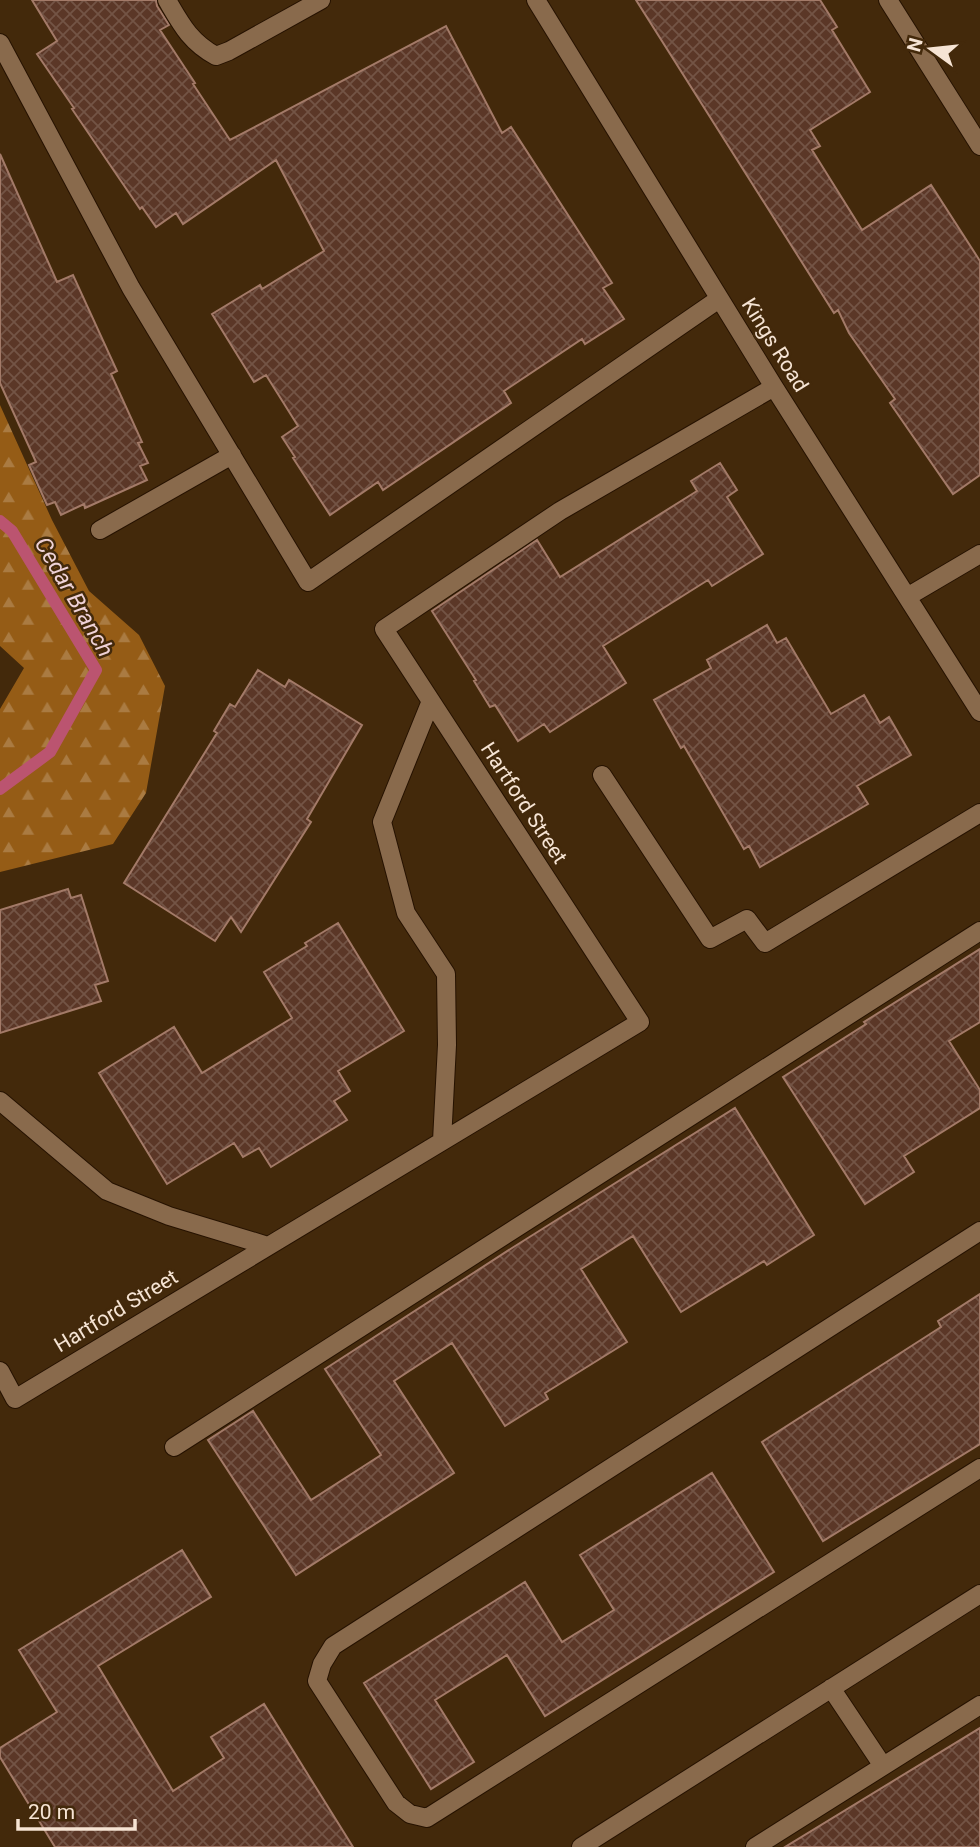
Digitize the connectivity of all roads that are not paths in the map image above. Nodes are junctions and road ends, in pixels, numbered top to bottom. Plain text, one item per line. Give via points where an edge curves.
1 (167, 0) edge
2 (321, 0) edge
3 (536, 0) edge
4 (888, 0) edge
5 (0, 43) edge
6 (980, 146) edge
7 (719, 299) junction
8 (774, 387) junction
9 (232, 455) junction
10 (100, 530) dead end
11 (980, 554) edge
12 (907, 597) junction
13 (431, 701) junction
14 (980, 712) edge
15 (602, 775) dead end
16 (980, 813) edge
17 (980, 931) edge
18 (0, 1101) edge
19 (442, 1141) junction
20 (980, 1231) edge
21 (268, 1246) junction
22 (0, 1371) edge
23 (174, 1447) dead end
24 (980, 1468) edge
25 (980, 1594) edge
26 (831, 1688) junction
27 (980, 1705) edge
28 (883, 1766) junction
29 (581, 1847) edge
30 (755, 1847) edge

1 - 2 street via 186,33 216,56
3 - 7 street, Kings Road
4 - 6 street
5 - 9 street via 131,288
7 - 8 street, Kings Road
7 - 9 street via 308,582
8 - 12 street, Kings Road
8 - 13 street, Hartford Street via 560,511 384,629
9 - 10 street
11 - 12 street
12 - 14 street, Kings Road
13 - 19 street via 382,822 407,913 446,974
13 - 19 street, Hartford Street via 640,1022
15 - 16 street via 710,939 747,919 765,943
17 - 23 street
18 - 21 street via 107,1191 169,1216
19 - 21 street, Hartford Street
20 - 24 street via 333,1646 317,1681 396,1803 410,1814 427,1818
21 - 22 street, Hartford Street via 15,1399
25 - 26 street
26 - 28 street
26 - 29 street
27 - 28 street
28 - 30 street

